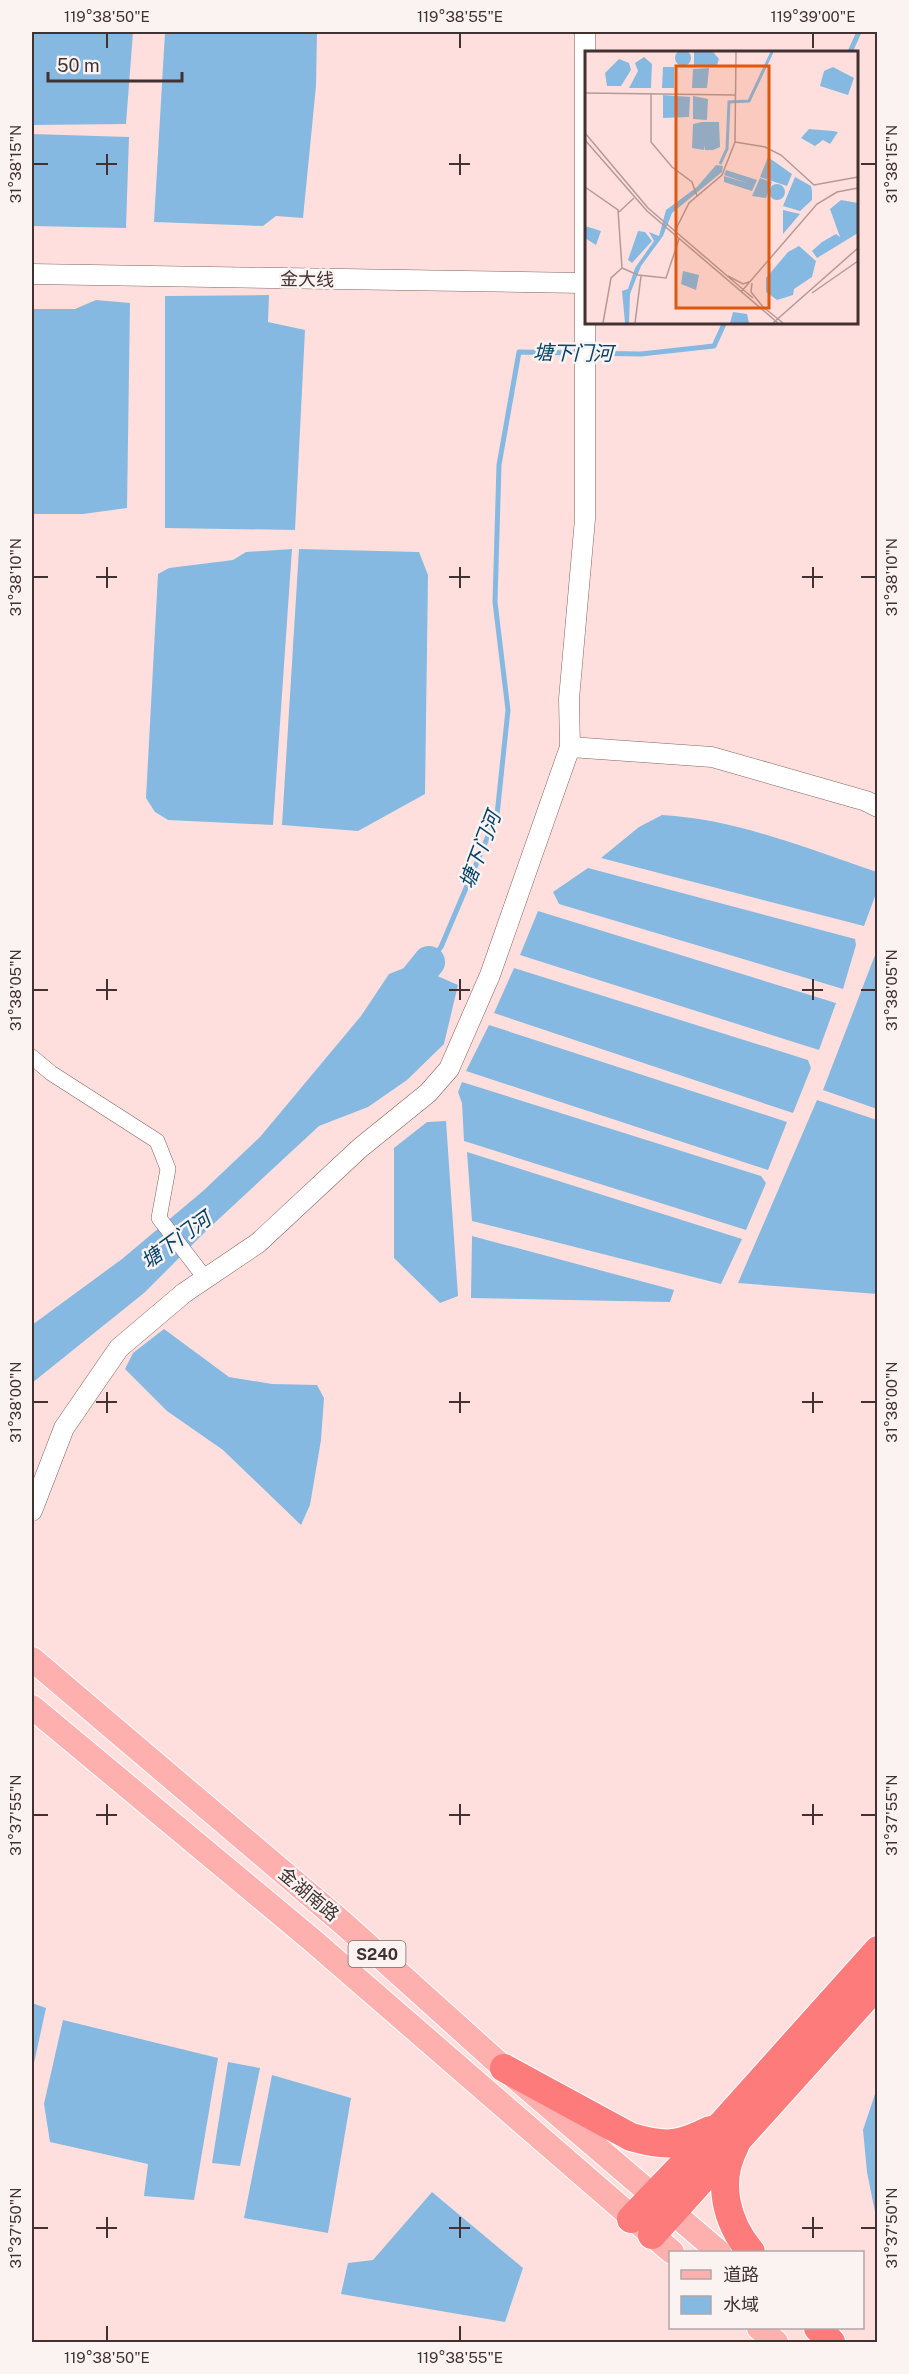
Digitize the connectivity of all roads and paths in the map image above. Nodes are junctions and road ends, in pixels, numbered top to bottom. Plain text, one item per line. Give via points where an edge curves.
1 (585, 32) edge
2 (32, 274) edge
3 (583, 283) junction
4 (570, 747) junction
5 (878, 807) edge
6 (32, 1058) edge
7 (205, 1277) junction
8 (32, 1511) edge
9 (32, 1659) edge
10 (32, 1707) edge
11 (878, 1950) edge
12 (878, 1984) edge
13 (504, 2068) junction
14 (733, 2127) junction
15 (662, 2204) junction
16 (652, 2236) edge
17 (717, 2251) edge
18 (750, 2251) edge
19 (760, 2329) edge
20 (808, 2329) edge
21 (819, 2329) edge
22 (776, 2343) edge
23 (825, 2343) edge
24 (831, 2343) edge

1 - 3 street
2 - 3 street, 金大线
3 - 4 street via 585,519 569,699
4 - 5 street via 712,757
4 - 7 street via 490,975 450,1068 428,1093 360,1148 258,1243
6 - 7 street via 157,1141 168,1169 159,1218
7 - 8 street via 119,1348 64,1428
9 - 13 main road, 金湖南路 / S240 via 344,1924
10 - 16 main road, 金湖南路 / S240 via 312,1940
11 - 14 highway
12 - 14 highway
13 - 14 highway via 608,2125 654,2143 685,2142
13 - 15 main road, 金湖南路 / S240
14 - 15 highway
14 - 18 highway via 723,2189 731,2218
15 - 16 highway
15 - 17 main road, 金湖南路 / S240
19 - 22 main road
20 - 23 main road
21 - 24 highway

